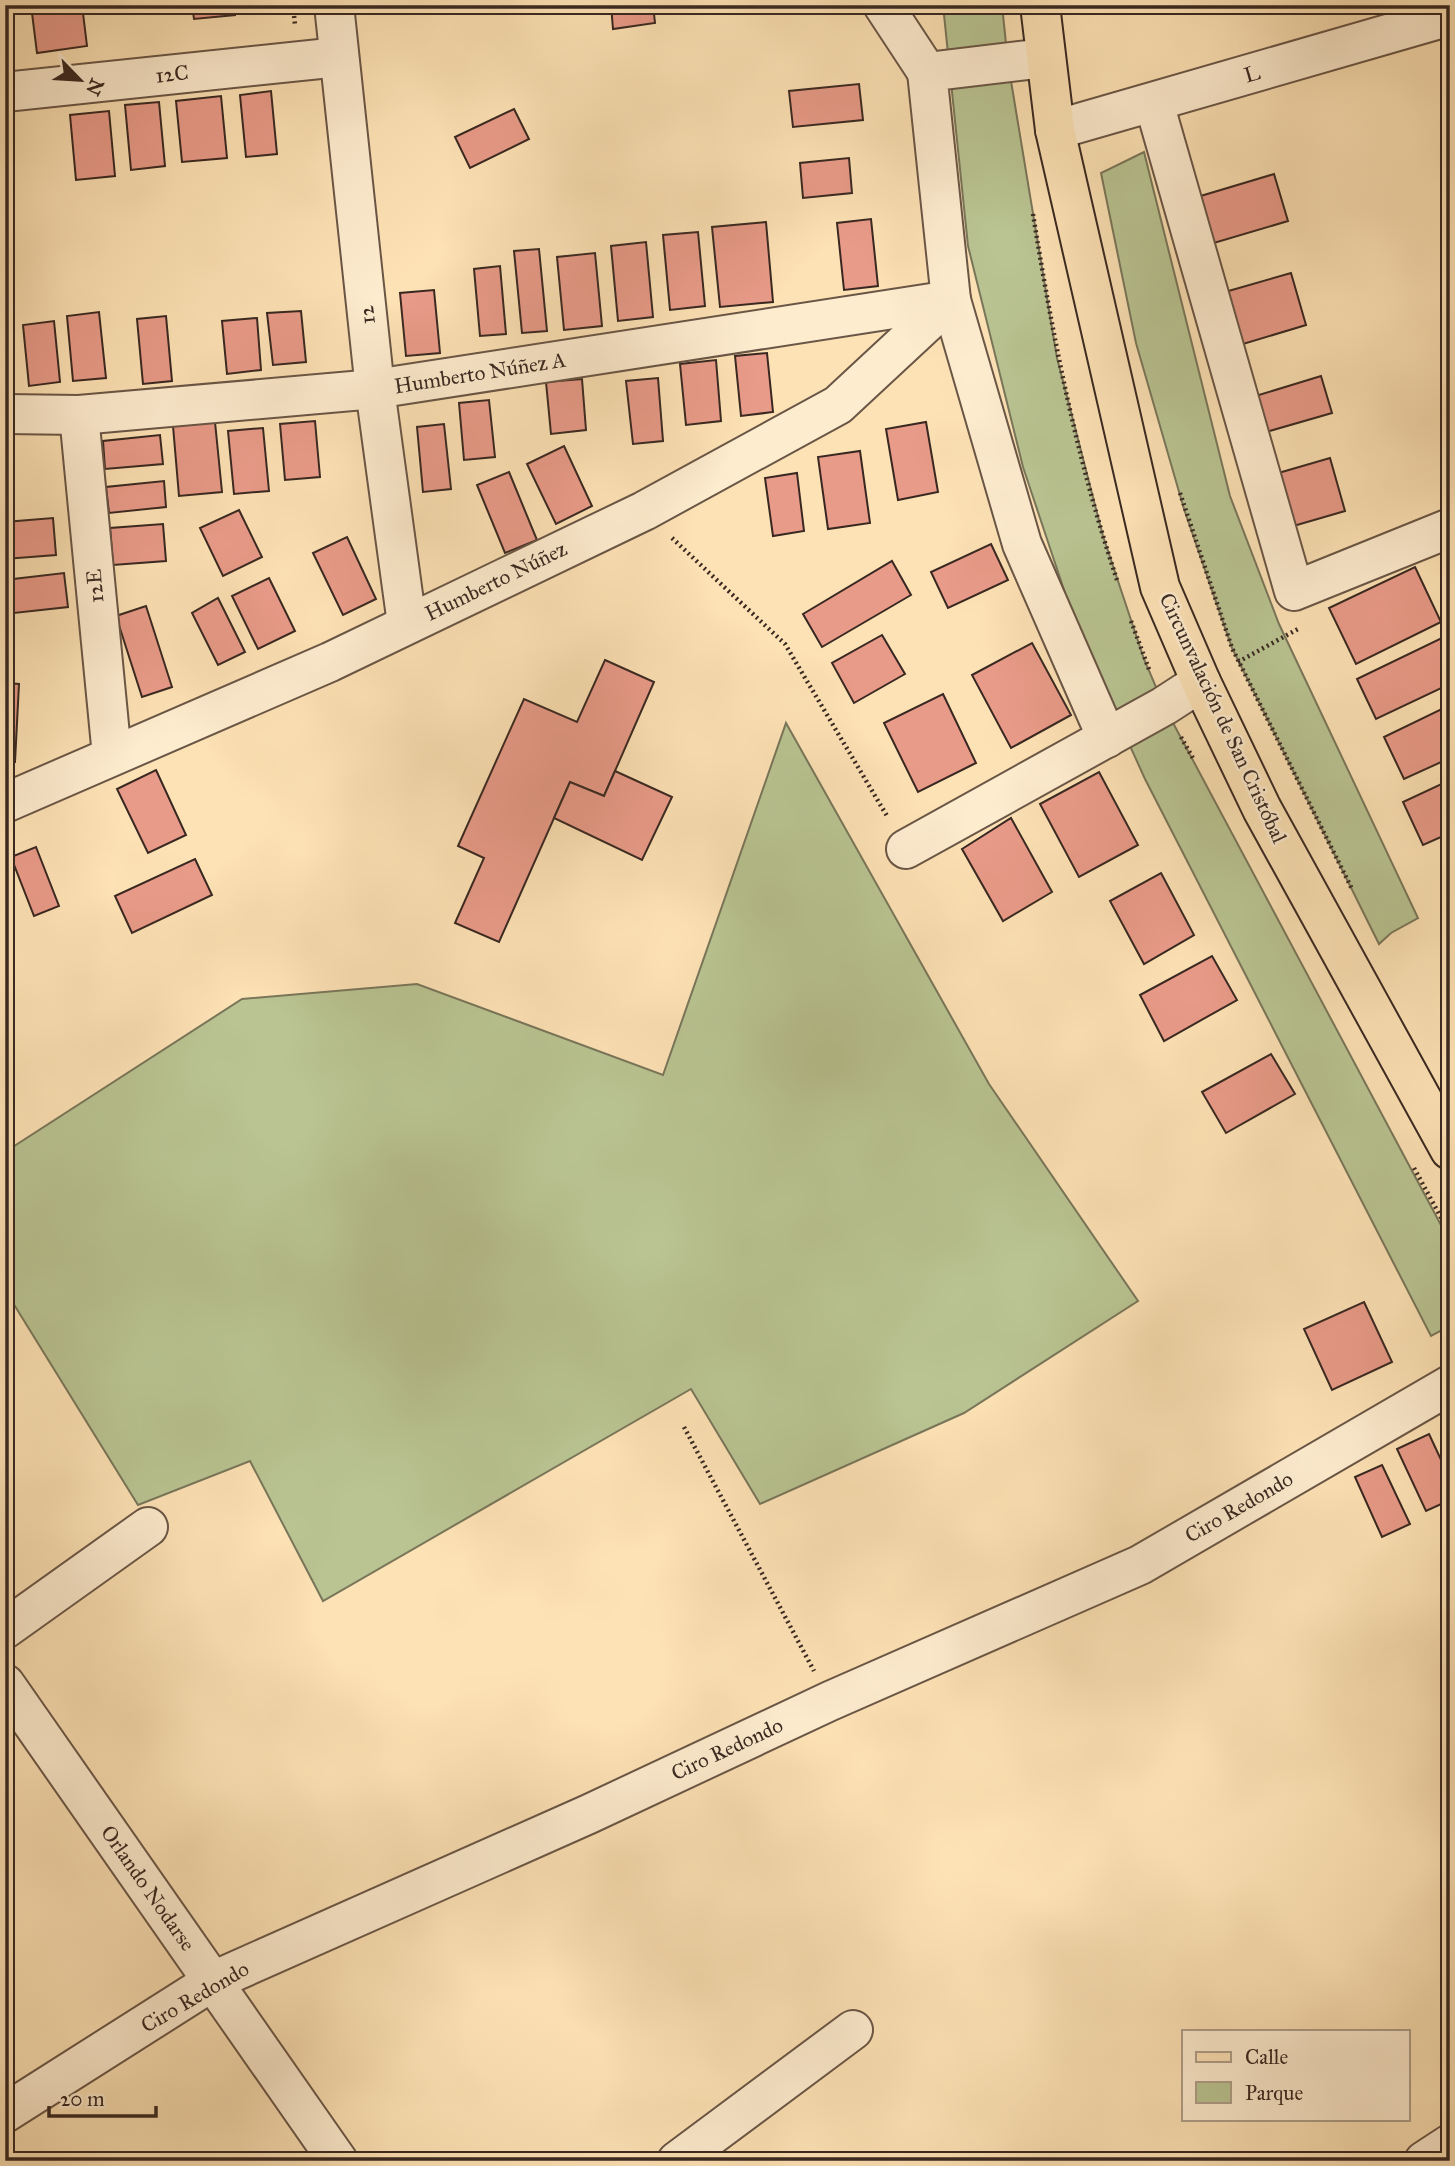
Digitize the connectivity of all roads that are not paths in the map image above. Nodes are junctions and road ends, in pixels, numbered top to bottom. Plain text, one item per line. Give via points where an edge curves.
1 (334, 5) edge
2 (883, 5) edge
3 (1040, 5) edge
4 (1450, 16) edge
5 (340, 57) junction
6 (1045, 58) junction
7 (927, 72) junction
8 (5, 92) edge
9 (1154, 103) junction
10 (1055, 130) junction
11 (951, 300) junction
12 (375, 389) junction
13 (5, 414) edge
14 (79, 415) junction
15 (1450, 528) edge
16 (407, 624) junction
17 (1201, 682) junction
18 (1107, 738) junction
19 (111, 756) junction
20 (5, 803) edge
21 (906, 849) road end
22 (1450, 1150) edge
23 (1450, 1385) edge
24 (148, 1527) dead end
25 (5, 1629) edge
26 (5, 1684) edge
27 (213, 1981) junction
28 (853, 2030) dead end
29 (5, 2113) edge
30 (1450, 2144) edge
31 (338, 2161) edge
32 (677, 2161) edge
33 (1424, 2161) edge

1 - 5 street, 12
2 - 7 street
3 - 6 main road, Circunvalación de San Cristóbal
4 - 9 street, L
5 - 8 street, 12C
5 - 12 street, 12
6 - 7 street
6 - 10 main road, Circunvalación de San Cristóbal
7 - 11 street
9 - 10 street, L
9 - 15 street via 1294,591
10 - 17 main road, Circunvalación de San Cristóbal via 1160,587
11 - 12 street, Humberto Núñez A
11 - 16 street, Humberto Núñez via 838,405 644,511
11 - 18 street via 1022,544
12 - 14 street, Humberto Núñez A
12 - 16 street, 12
13 - 14 street, Humberto Núñez A
14 - 19 street, 12E
16 - 19 street, Humberto Núñez
17 - 18 street
17 - 22 main road, Circunvalación de San Cristóbal via 1262,809
18 - 21 street
19 - 20 street, Humberto Núñez
23 - 27 street, Ciro Redondo via 1140,1565
24 - 25 street
26 - 27 street, Orlando Nodarse
27 - 29 street, Ciro Redondo
27 - 31 street, Orlando Nodarse
28 - 32 street
30 - 33 street

